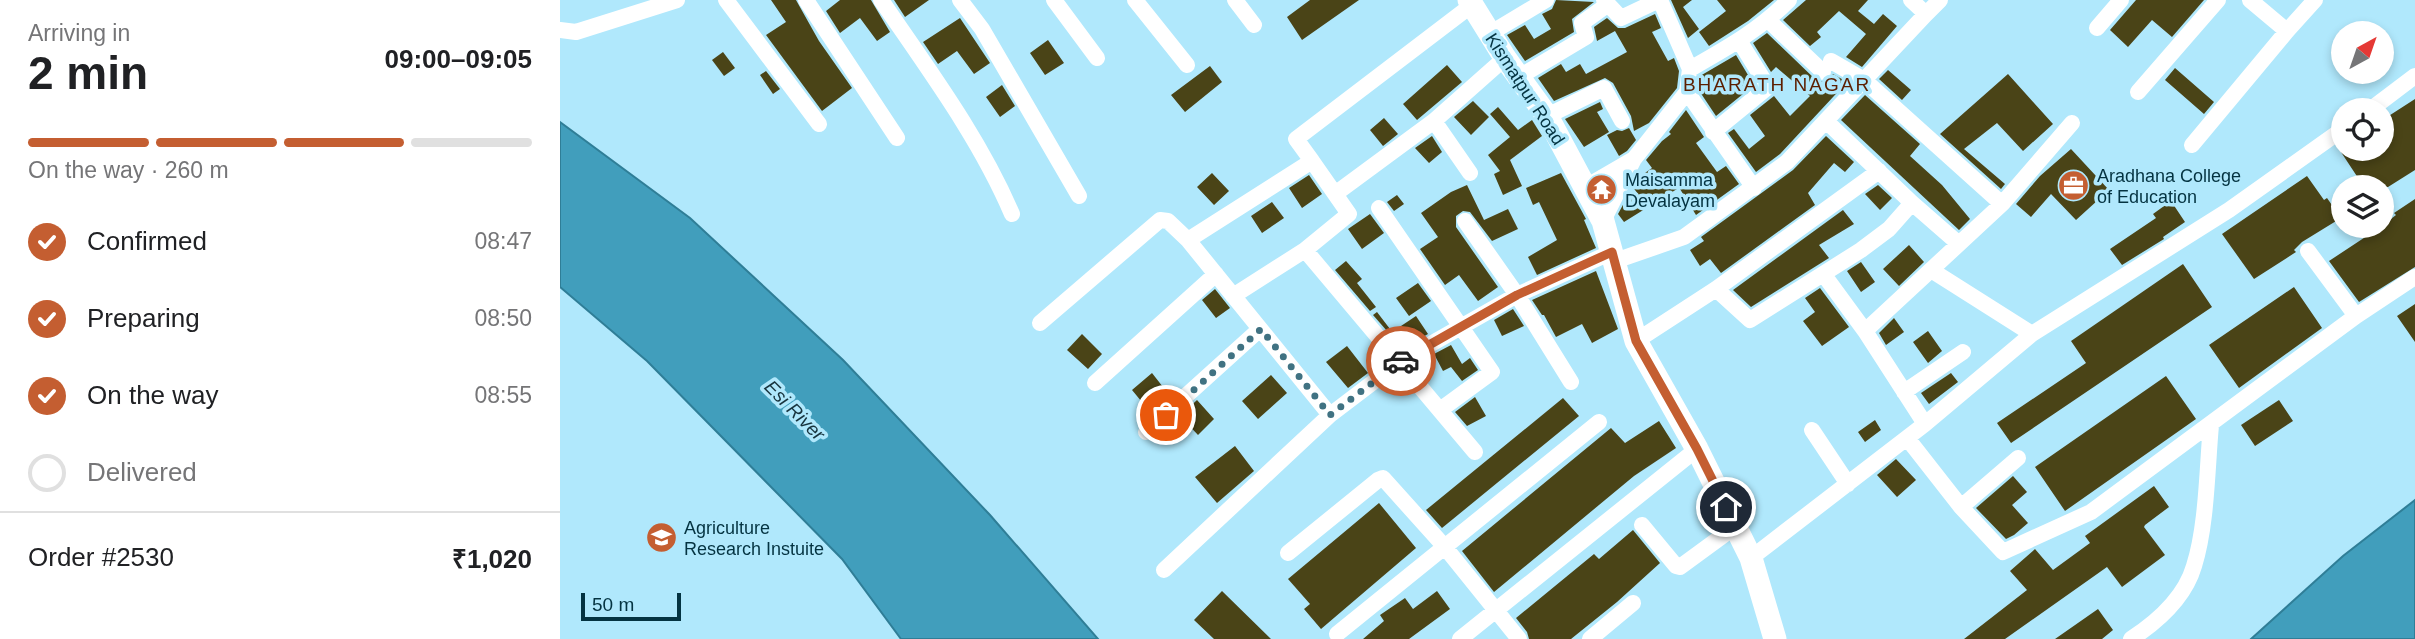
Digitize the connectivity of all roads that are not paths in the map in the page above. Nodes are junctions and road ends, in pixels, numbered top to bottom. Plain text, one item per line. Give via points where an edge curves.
1 (677, 0) edge
2 (726, 0) edge
3 (806, 0) edge
4 (881, 0) edge
5 (960, 0) edge
6 (1054, 0) edge
7 (1235, 0) edge
8 (1546, 0) edge
9 (1659, 0) edge
10 (1789, 0) edge
11 (1911, 0) edge
12 (1940, 0) edge
13 (2121, 0) edge
14 (2218, 0) edge
15 (2250, 0) edge
16 (2315, 0) edge
17 (1143, 3) edge
18 (1471, 3) edge
19 (1606, 3) edge
20 (1927, 14) junction
21 (1769, 21) junction
22 (1254, 25) dead end
23 (2097, 28) dead end
24 (560, 30) edge
25 (2287, 31) junction
26 (1489, 34) junction
27 (1740, 42) junction
28 (1097, 58) dead end
29 (1504, 58) junction
30 (1187, 65) dead end
31 (1690, 69) junction
32 (2415, 76) edge
33 (1519, 77) junction
34 (1864, 79) junction
35 (1686, 92) junction
36 (2138, 92) dead end
37 (2386, 98) edge
38 (1547, 116) junction
39 (1434, 121) junction
40 (1622, 121) dead end
41 (1826, 121) junction
42 (2072, 123) dead end
43 (819, 124) dead end
44 (1713, 132) junction
45 (897, 138) dead end
46 (2331, 138) edge
47 (2192, 145) dead end
48 (1634, 159) junction
49 (1312, 161) junction
50 (1879, 171) junction
51 (1470, 173) dead end
52 (1584, 188) junction
53 (1754, 188) junction
54 (1335, 194) junction
55 (1079, 196) dead end
56 (1912, 203) junction
57 (2002, 204) junction
58 (1379, 208) dead end
59 (1012, 214) dead end
60 (1465, 221) dead end
61 (1603, 221) junction
62 (1188, 240) junction
63 (1959, 244) junction
64 (1305, 250) junction
65 (2308, 251) dead end
66 (1613, 257) junction
67 (1931, 270) junction
68 (1216, 274) junction
69 (1824, 275) junction
70 (2415, 278) edge
71 (1716, 289) junction
72 (1517, 295) junction
73 (1233, 296) junction
74 (2356, 316) junction
75 (1040, 324) dead end
76 (1463, 327) junction
77 (1261, 329) junction
78 (1865, 331) junction
79 (2032, 334) junction
80 (1636, 341) junction
81 (1963, 352) dead end
82 (1401, 361) junction
83 (1571, 382) dead end
84 (1095, 383) dead end
85 (1904, 392) junction
86 (1440, 410) junction
87 (1330, 415) junction
88 (1600, 422) dead end
89 (1925, 424) junction
90 (2211, 425) junction
91 (1812, 430) dead end
92 (1146, 432) dead end
93 (1907, 438) junction
94 (1697, 449) junction
95 (1475, 452) dead end
96 (2018, 458) dead end
97 (1848, 484) junction
98 (1961, 507) junction
99 (1642, 525) dead end
100 (1736, 526) junction
101 (1444, 546) junction
102 (1288, 553) dead end
103 (1751, 558) junction
104 (1164, 570) dead end
105 (1633, 603) dead end
106 (1495, 610) junction
107 (1337, 634) dead end
108 (1460, 639) edge
109 (1519, 639) edge
110 (1590, 639) edge
111 (1774, 639) edge
112 (2131, 639) edge

1 - 24 street via 576,32
2 - 43 street
3 - 45 street
4 - 59 street via 994,173
5 - 55 street via 982,29
6 - 28 street
7 - 22 street
8 - 26 street
9 - 19 street via 1620,18
9 - 31 street
10 - 21 street
11 - 20 street
12 - 20 street
13 - 23 street
14 - 36 street
15 - 25 street
16 - 25 street
17 - 30 street
18 - 26 street, Kismatpur Road
18 - 49 street via 1296,139
19 - 33 street via 1582,23 1586,37
20 - 34 street
21 - 27 street
21 - 34 street via 1827,67
25 - 47 street
26 - 29 street, Kismatpur Road
27 - 31 street
27 - 44 street via 1768,87
29 - 33 street, Kismatpur Road
29 - 39 street
31 - 35 street
32 - 37 street
33 - 38 street, Kismatpur Road
34 - 41 street
34 - 57 street
35 - 44 street
35 - 48 street
38 - 40 street via 1604,88
38 - 52 street, Kismatpur Road
39 - 51 street
39 - 54 street
41 - 50 street
41 - 53 street
42 - 57 street
44 - 53 street
46 - 79 street via 2229,210
48 - 52 street
48 - 61 street
49 - 54 street
49 - 62 street
50 - 56 street
50 - 71 street
52 - 61 street, Kismatpur Road
53 - 66 street via 1684,237
54 - 64 street via 1349,214
56 - 63 street
56 - 69 street via 1889,229
57 - 63 street
58 - 76 street
60 - 72 street
61 - 66 street, Kismatpur Road
62 - 68 street
62 - 75 street via 1168,221 1160,220
63 - 67 street
64 - 73 street
64 - 82 street
65 - 74 street
66 - 72 street
66 - 80 street, Kismatpur Road
67 - 78 street
67 - 79 street
68 - 73 street
68 - 84 street
69 - 71 street via 1750,320
69 - 78 street
70 - 74 street
71 - 80 street
72 - 76 street
72 - 83 street
73 - 77 street
74 - 90 street
76 - 82 street
76 - 86 street via 1492,372
77 - 87 street
77 - 92 street
78 - 85 street
79 - 89 street
80 - 94 street, Kismatpur Road
81 - 85 street
82 - 86 street
82 - 87 street
85 - 89 street
86 - 95 street
87 - 104 street
88 - 101 street
89 - 93 street
90 - 98 street via 2091,512 2003,552
90 - 112 street via 2194,568 2161,616
91 - 97 street
93 - 97 street
93 - 98 street
94 - 100 street, Kismatpur Road
94 - 106 street
96 - 98 street
97 - 103 street
99 - 100 street via 1680,567
100 - 103 street, Kismatpur Road
101 - 102 street via 1383,478
101 - 106 street
101 - 107 street
103 - 111 street, Kismatpur Road
105 - 110 street
106 - 108 street
106 - 109 street

